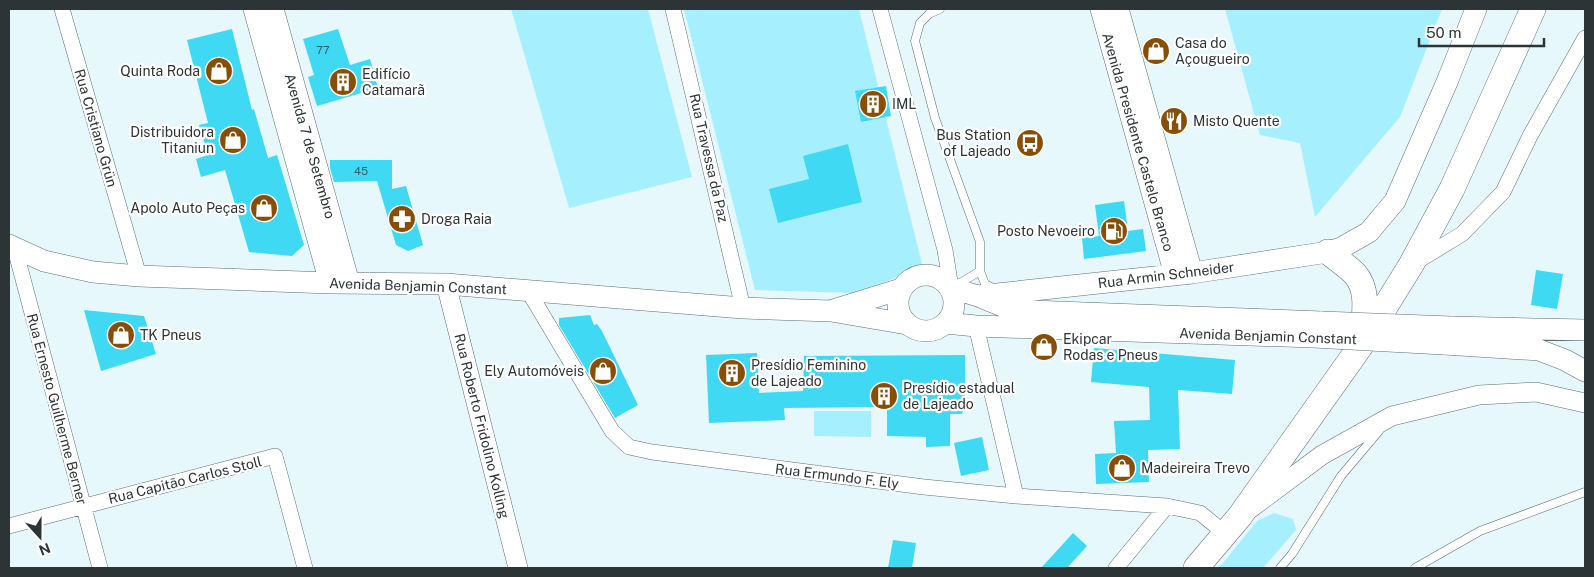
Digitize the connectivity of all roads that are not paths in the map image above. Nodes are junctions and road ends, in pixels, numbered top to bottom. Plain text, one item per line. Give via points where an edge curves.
1 (62, 9) edge
2 (254, 9) edge
3 (272, 9) edge
4 (673, 9) edge
5 (880, 9) edge
6 (940, 9) edge
7 (1101, 9) edge
8 (1118, 9) edge
9 (1476, 9) edge
10 (1533, 9) edge
11 (1585, 38) edge
12 (284, 84) junction
13 (12, 247) edge
14 (1328, 252) junction
15 (1411, 265) junction
16 (980, 271) junction
17 (1184, 274) junction
18 (139, 276) junction
19 (339, 283) junction
20 (446, 284) junction
21 (951, 288) junction
22 (527, 289) junction
23 (901, 289) junction
24 (1004, 293) junction
25 (978, 296) junction
26 (744, 308) junction
27 (831, 311) junction
28 (946, 323) junction
29 (907, 324) junction
30 (976, 326) junction
31 (1317, 329) junction
32 (1585, 330) edge
33 (1447, 335) junction
34 (1362, 344) junction
35 (1585, 371) edge
36 (1585, 390) edge
37 (1560, 396) junction
38 (1585, 403) edge
39 (1392, 416) junction
40 (1585, 492) edge
41 (1016, 496) junction
42 (83, 506) junction
43 (1167, 506) junction
44 (1233, 525) junction
45 (9, 526) edge
46 (100, 568) edge
47 (305, 568) edge
48 (518, 568) edge
49 (1116, 568) edge
50 (1196, 568) edge
51 (1280, 568) edge
52 (1417, 568) edge

1 - 18 street, Rua Cristiano Grün
2 - 12 main road, Avenida 7 de Setembro
3 - 12 main road, Avenida 7 de Setembro
4 - 26 street, Rua Travessa da Paz
5 - 21 street via 945,250
6 - 16 lane via 920,23 915,41 935,118 980,242
7 - 17 main road, Avenida Presidente Castelo Branco
8 - 17 main road, Avenida Presidente Castelo Branco
9 - 14 main road, Rua Armin Schneider via 1395,201 1369,232
10 - 15 highway via 1452,189
11 - 15 street via 1503,192 1462,234
12 - 19 main road, Avenida 7 de Setembro
13 - 18 main road, Avenida Benjamin Constant via 52,263 93,272
13 - 42 street, Rua Ernesto Guilherme Berner
14 - 17 main road, Rua Armin Schneider
14 - 34 highway via 1356,275 1366,296
15 - 34 highway
16 - 21 lane
16 - 24 lane via 985,284
17 - 24 main road, Rua Armin Schneider
18 - 19 main road, Avenida Benjamin Constant
19 - 20 main road, Avenida Benjamin Constant
20 - 22 main road, Avenida Benjamin Constant
20 - 48 street, Rua Roberto Fridolino Kolling
21 - 23 main road via 932,275 920,275
21 - 25 main road, Avenida Benjamin Constant
21 - 28 main road via 954,310
22 - 26 main road, Avenida Benjamin Constant
22 - 41 street, Rua Ermundo F. Ely via 612,431 629,447 924,487
23 - 27 main road, Avenida Benjamin Constant
23 - 29 main road via 898,311
24 - 25 main road, Rua Armin Schneider
25 - 31 main road, Avenida Benjamin Constant via 1005,308 1031,311
26 - 27 main road, Avenida Benjamin Constant
27 - 29 main road, Avenida Benjamin Constant
28 - 29 main road via 927,331 916,330
28 - 30 main road, Avenida Benjamin Constant
30 - 31 main road, Avenida Benjamin Constant
30 - 41 street
31 - 33 main road, Avenida Benjamin Constant, bridge
32 - 33 main road, Avenida Benjamin Constant
33 - 35 main road, Avenida Benjamin Constant via 1539,350
34 - 44 highway
36 - 37 street
37 - 38 street
37 - 39 street via 1536,392 1480,395
39 - 44 street via 1322,455
39 - 51 lane via 1341,476
40 - 52 lane via 1480,532
41 - 43 street, Rua Ermundo F. Ely
42 - 45 street, Rua Capitão Carlos Stoll
42 - 46 street, Rua Ernesto Guilherme Berner
42 - 47 street, Rua Capitão Carlos Stoll via 275,456
43 - 44 street, Rua Ermundo F. Ely
43 - 49 street
44 - 50 highway

